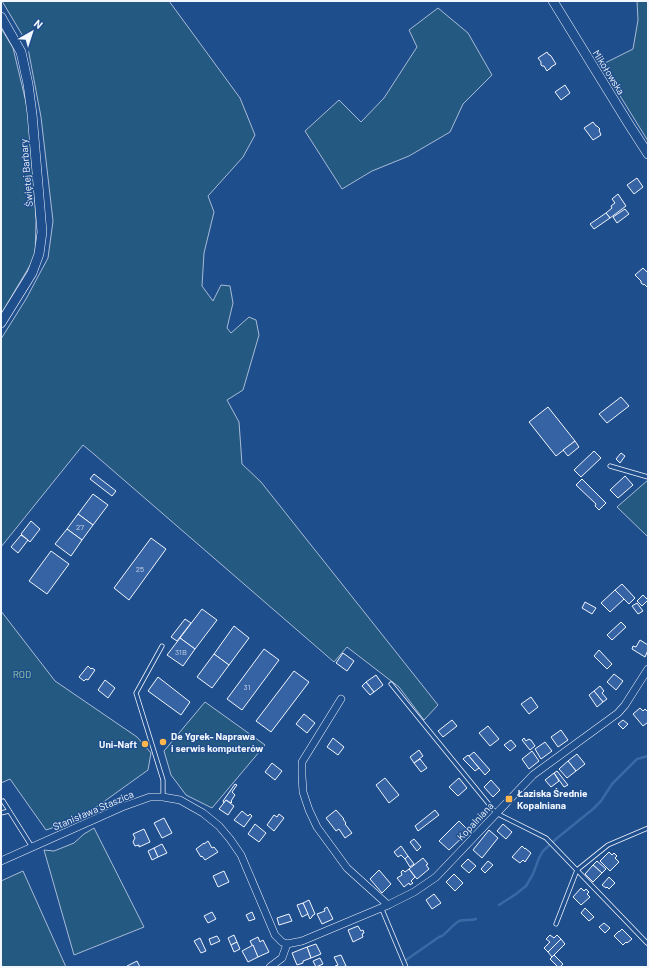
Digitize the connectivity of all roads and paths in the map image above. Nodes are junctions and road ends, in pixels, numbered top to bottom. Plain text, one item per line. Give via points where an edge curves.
1 (553, 1) edge
2 (1, 17) edge
3 (648, 154) edge
4 (1, 323) edge
5 (610, 466) dead end
6 (648, 477) edge
7 (162, 646) dead end
8 (648, 669) edge
9 (391, 684) dead end
10 (341, 700) dead end
11 (163, 797) junction
12 (3, 802) dead end
13 (9, 811) junction
14 (496, 813) junction
15 (1, 814) edge
16 (648, 828) edge
17 (32, 847) junction
18 (1, 861) edge
19 (577, 870) junction
20 (384, 906) junction
21 (556, 924) dead end
22 (647, 943) dead end
23 (286, 944) junction
24 (270, 967) edge
25 (406, 967) edge

1 - 3 street, Mikołowska
2 - 4 street, Świętej Barbary via 21,52 28,84 42,232 39,254 32,273
5 - 6 lane
7 - 11 lane via 136,693 163,780
8 - 14 street, Kopalniana via 618,713 533,775
9 - 14 lane
10 - 20 street via 302,762 303,792 317,827 347,868
11 - 17 street, Stanisława Staszica via 150,797 122,807
11 - 23 street, Stanisława Staszica via 180,800 203,813 230,839 241,855 274,935
12 - 13 lane
13 - 15 lane
13 - 17 lane
14 - 19 lane via 546,838
14 - 20 street, Kopalniana via 436,877 414,892
16 - 19 lane via 608,845
17 - 18 street, Stanisława Staszica
19 - 21 lane
19 - 22 lane
20 - 23 street, Kopalniana via 302,941
20 - 25 lane
23 - 24 street via 282,958

